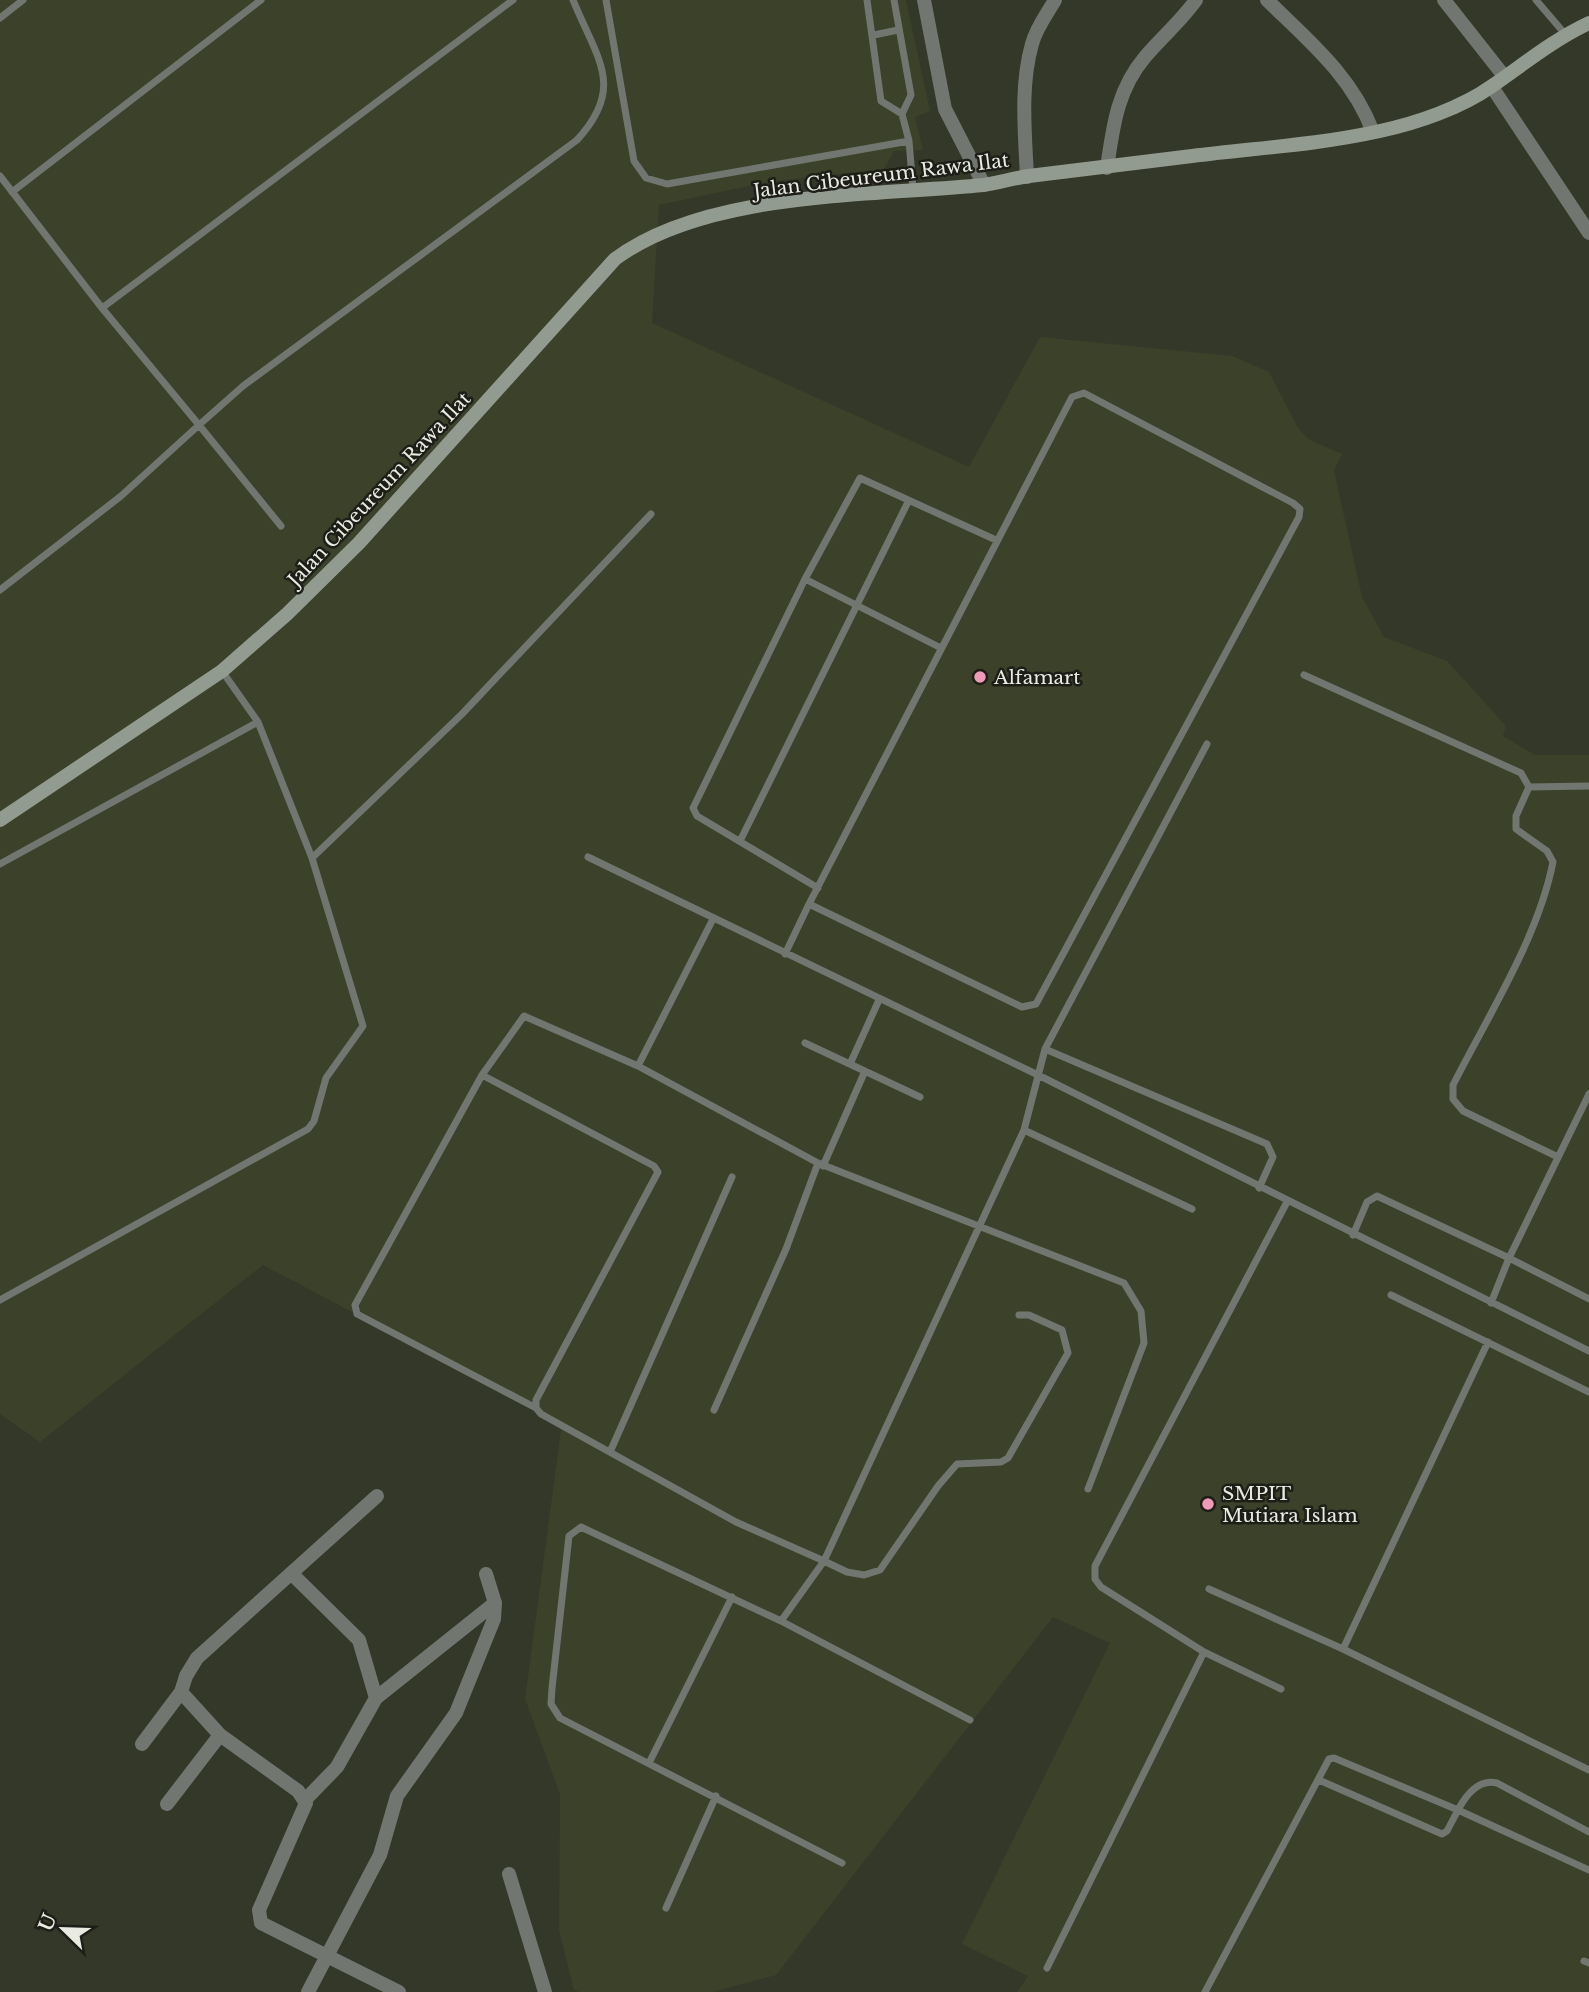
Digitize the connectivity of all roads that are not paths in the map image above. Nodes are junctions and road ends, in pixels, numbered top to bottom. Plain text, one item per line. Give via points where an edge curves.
1 (23, 0) edge
2 (261, 0) edge
3 (513, 0) edge
4 (573, 0) edge
5 (606, 0) edge
6 (867, 0) edge
7 (894, 0) edge
8 (924, 0) edge
9 (1055, 0) edge
10 (1196, 0) edge
11 (1267, 0) edge
12 (1444, 0) edge
13 (1535, 0) edge
14 (0, 18) edge
15 (1589, 23) edge
16 (898, 30) junction
17 (874, 34) junction
18 (1565, 34) junction
19 (1504, 76) junction
20 (1492, 87) junction
21 (902, 114) junction
22 (1373, 132) junction
23 (909, 141) junction
24 (1107, 168) junction
25 (0, 176) edge
26 (1027, 177) junction
27 (984, 185) junction
28 (913, 188) junction
29 (12, 192) junction
30 (1583, 210) edge
31 (1589, 233) edge
32 (102, 308) junction
33 (199, 425) junction
34 (908, 502) junction
35 (652, 514) dead end
36 (281, 526) dead end
37 (996, 540) junction
38 (805, 579) junction
39 (0, 590) edge
40 (858, 606) junction
41 (941, 648) junction
42 (222, 671) junction
43 (1304, 675) dead end
44 (258, 722) junction
45 (1207, 744) dead end
46 (1589, 786) edge
47 (1529, 787) junction
48 (0, 820) edge
49 (740, 841) junction
50 (588, 857) dead end
51 (312, 858) junction
52 (0, 864) edge
53 (818, 888) junction
54 (809, 904) junction
55 (713, 919) junction
56 (785, 954) junction
57 (879, 1000) junction
58 (804, 1043) dead end
59 (1045, 1049) junction
60 (850, 1064) junction
61 (638, 1066) junction
62 (865, 1071) junction
63 (1037, 1074) junction
64 (482, 1075) junction
65 (1589, 1094) edge
66 (920, 1097) dead end
67 (1024, 1130) junction
68 (1558, 1157) junction
69 (820, 1164) junction
70 (732, 1177) dead end
71 (1259, 1188) junction
72 (1287, 1202) junction
73 (1192, 1209) dead end
74 (981, 1225) junction
75 (1353, 1235) junction
76 (1509, 1258) junction
77 (1391, 1295) dead end
78 (1589, 1299) edge
79 (0, 1300) edge
80 (1491, 1303) junction
81 (1019, 1315) dead end
82 (1488, 1342) junction
83 (1589, 1351) edge
84 (1589, 1392) edge
85 (536, 1408) junction
86 (714, 1410) dead end
87 (610, 1452) junction
88 (1087, 1489) dead end
89 (377, 1496) dead end
90 (824, 1561) junction
91 (292, 1574) junction
92 (486, 1574) dead end
93 (1209, 1589) dead end
94 (732, 1597) junction
95 (495, 1603) junction
96 (781, 1621) junction
97 (1343, 1649) junction
98 (1204, 1652) junction
99 (1281, 1689) dead end
100 (181, 1692) junction
101 (376, 1698) junction
102 (970, 1720) dead end
103 (220, 1735) junction
104 (142, 1744) dead end
105 (649, 1763) junction
106 (1589, 1770) edge
107 (1319, 1780) junction
108 (716, 1796) junction
109 (305, 1800) junction
110 (167, 1804) dead end
111 (1458, 1810) junction
112 (1589, 1832) edge
113 (842, 1863) dead end
114 (1589, 1870) edge
115 (509, 1874) dead end
116 (666, 1908) dead end
117 (326, 1956) junction
118 (1047, 1968) dead end
119 (308, 1992) edge
120 (399, 1992) edge
121 (545, 1992) edge
122 (1205, 1992) edge

1 - 14 lane
2 - 29 lane
3 - 32 lane
4 - 33 lane via 605,80 604,101 593,122 577,140 243,386
5 - 23 lane via 634,161 646,178 667,184
6 - 17 lane
7 - 16 lane
8 - 27 street via 944,109
9 - 26 street via 1030,51 1024,111
10 - 24 street via 1146,55 1123,92
11 - 22 street via 1357,94
12 - 19 street
13 - 18 lane
15 - 18 street, Jalan Cibeureum Rawa Ilat
16 - 17 lane
16 - 21 lane via 911,95
17 - 21 lane via 880,101
18 - 19 street, Jalan Cibeureum Rawa Ilat
19 - 20 street, Jalan Cibeureum Rawa Ilat
20 - 22 street, Jalan Cibeureum Rawa Ilat via 1428,117
20 - 30 street
21 - 23 lane
22 - 24 street, Jalan Cibeureum Rawa Ilat via 1316,144
23 - 28 lane
24 - 26 street, Jalan Cibeureum Rawa Ilat
25 - 29 lane
26 - 27 street, Jalan Cibeureum Rawa Ilat
27 - 28 street, Jalan Cibeureum Rawa Ilat
28 - 42 street, Jalan Cibeureum Rawa Ilat via 772,204 704,219 640,241 606,269 359,543
29 - 32 lane
30 - 31 street
32 - 33 lane
33 - 36 lane
33 - 39 lane via 121,496
34 - 37 lane
34 - 38 lane via 860,478
34 - 40 lane
35 - 51 lane via 462,714
37 - 41 lane
37 - 54 lane via 1077,393 1300,509 1036,1004 1022,1007
38 - 40 lane
38 - 49 lane via 693,808 697,816
40 - 41 lane
40 - 49 lane
41 - 53 lane
42 - 44 lane
42 - 48 street, Jalan Cibeureum Rawa Ilat
43 - 47 lane via 1521,773
44 - 51 lane
44 - 52 lane
45 - 59 lane
46 - 47 lane
47 - 68 lane via 1516,816 1516,829 1547,851 1553,862 1550,875 1539,909 1453,1085 1452,1099 1463,1111
49 - 53 lane
50 - 55 lane
51 - 79 lane via 363,1026 326,1078 311,1125
53 - 54 lane
54 - 56 lane
55 - 56 lane
55 - 61 lane
56 - 57 lane
57 - 60 lane
57 - 63 lane
58 - 60 lane
59 - 63 lane
59 - 71 lane via 1267,1144 1273,1157
60 - 62 lane
61 - 64 lane via 524,1016
61 - 69 lane
62 - 66 lane
62 - 69 lane
63 - 67 lane
63 - 71 lane
64 - 85 lane via 658,1172 536,1400
64 - 85 lane via 355,1305 357,1314
65 - 68 lane
67 - 73 lane
67 - 74 lane
68 - 76 lane
69 - 74 lane
69 - 86 lane
70 - 87 lane
71 - 72 lane
72 - 75 lane
72 - 98 lane via 1095,1566 1095,1579 1101,1587
74 - 88 lane via 1124,1283 1141,1311 1144,1343
74 - 90 lane
75 - 76 lane via 1367,1202 1377,1196
75 - 80 lane
76 - 78 lane
76 - 80 lane
77 - 82 lane
80 - 83 lane
81 - 90 lane via 1062,1330 1068,1353 1008,1458 957,1464 880,1570 864,1575
82 - 84 lane
82 - 97 lane
85 - 87 lane
87 - 90 lane via 736,1522
89 - 91 street
90 - 96 lane
91 - 100 street via 197,1658
91 - 101 street via 363,1646
92 - 95 street
93 - 97 lane
94 - 96 lane
94 - 105 lane
94 - 105 lane via 582,1527 569,1536 551,1704 560,1718
95 - 101 street
95 - 117 street via 491,1630 456,1713 397,1796 380,1855
96 - 102 lane
97 - 106 lane
98 - 99 lane
98 - 118 lane
100 - 103 street
100 - 104 street
101 - 109 street via 337,1767
103 - 109 street
103 - 110 street
105 - 108 lane
107 - 111 lane via 1327,1762 1334,1758
107 - 111 lane via 1442,1833
107 - 122 lane
108 - 113 lane
108 - 116 lane
109 - 117 street via 259,1917 270,1930
111 - 112 lane via 1469,1793 1489,1781
111 - 114 lane
115 - 121 street
117 - 119 street
117 - 120 street

